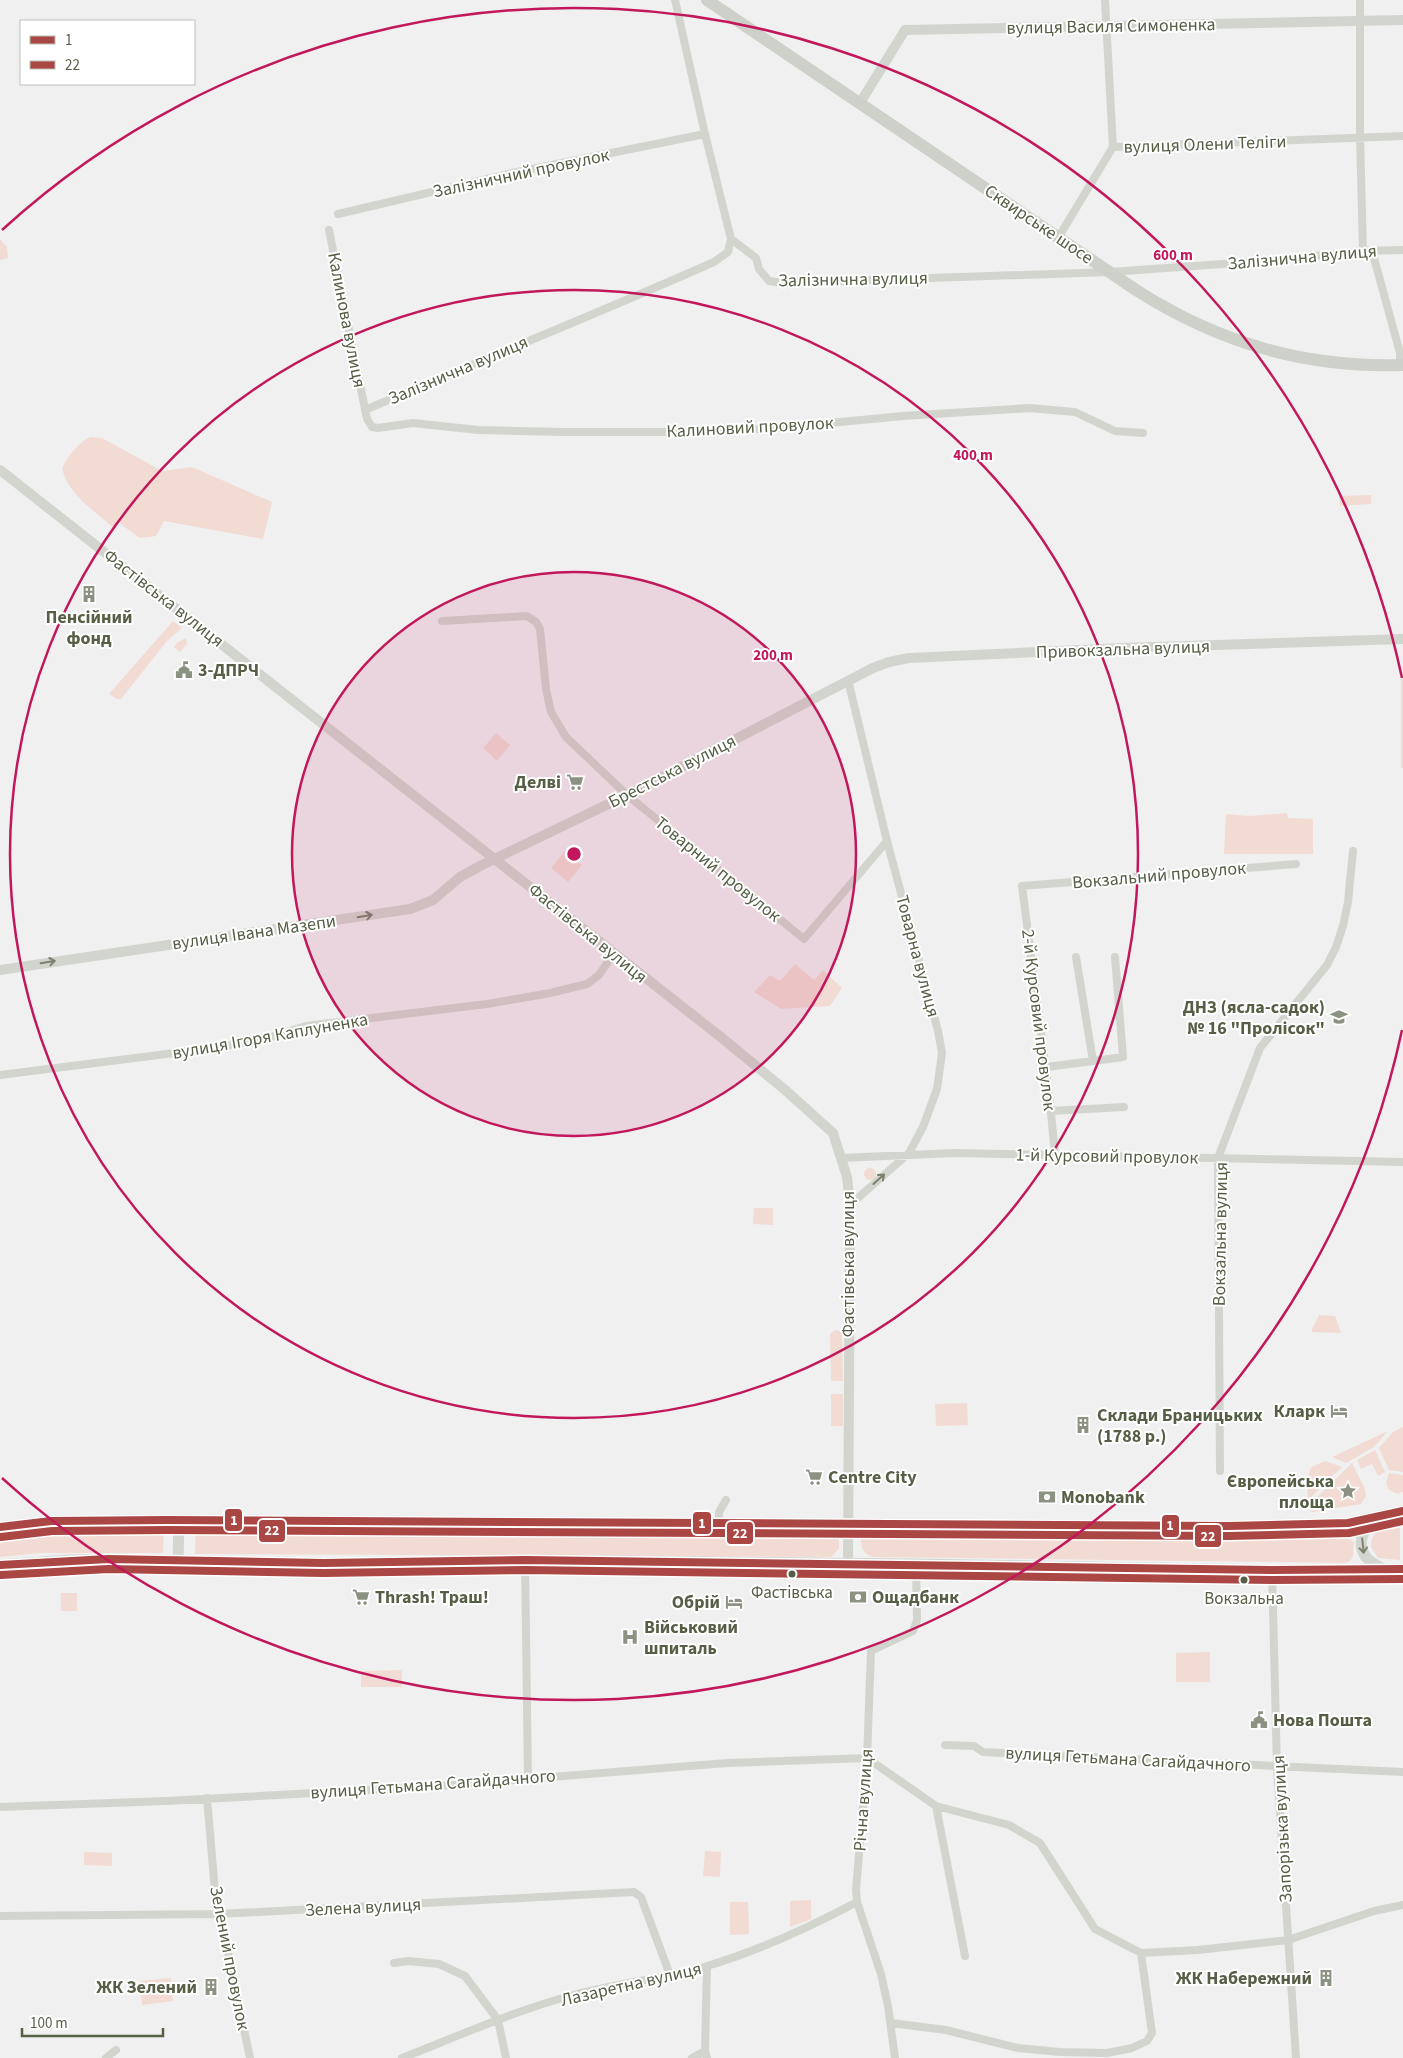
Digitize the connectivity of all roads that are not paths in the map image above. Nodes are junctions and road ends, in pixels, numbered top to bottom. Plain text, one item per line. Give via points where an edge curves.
1 (675, 0) edge
2 (707, 0) edge
3 (1105, 0) edge
4 (1360, 0) edge
5 (1403, 20) edge
6 (1360, 21) junction
7 (1105, 26) junction
8 (860, 103) junction
9 (705, 134) junction
10 (1403, 136) edge
11 (1360, 137) junction
12 (1113, 147) junction
13 (338, 214) dead end
14 (329, 230) dead end
15 (1058, 238) junction
16 (731, 239) junction
17 (1403, 250) edge
18 (1364, 251) junction
19 (1110, 272) junction
20 (1401, 365) edge
21 (365, 410) junction
22 (1143, 433) dead end
23 (0, 470) edge
24 (442, 621) dead end
25 (1403, 638) edge
26 (848, 680) junction
27 (627, 795) junction
28 (887, 841) junction
29 (1353, 851) dead end
30 (495, 859) junction
31 (1296, 864) dead end
32 (1022, 886) joint
33 (613, 954) junction
34 (1115, 957) dead end
35 (1076, 958) dead end
36 (0, 970) edge
37 (1093, 1061) junction
38 (1046, 1067) junction
39 (0, 1075) edge
40 (1124, 1107) dead end
41 (1051, 1111) junction
42 (909, 1153) junction
43 (1055, 1155) junction
44 (841, 1158) junction
45 (1218, 1158) junction
46 (1403, 1162) edge
47 (850, 1205) junction
48 (1220, 1471) dead end
49 (726, 1500) dead end
50 (1403, 1511) edge
51 (1376, 1518) junction
52 (179, 1520) junction
53 (719, 1524) junction
54 (847, 1525) junction
55 (0, 1527) edge
56 (525, 1560) junction
57 (178, 1561) junction
58 (848, 1563) junction
59 (916, 1564) junction
60 (0, 1565) edge
61 (1383, 1569) junction
62 (1403, 1569) edge
63 (1272, 1570) junction
64 (945, 1746) dead end
65 (867, 1758) junction
66 (1278, 1767) junction
67 (1403, 1772) edge
68 (528, 1779) junction
69 (207, 1798) junction
70 (936, 1806) junction
71 (0, 1807) edge
72 (857, 1902) junction
73 (1403, 1905) edge
74 (219, 1914) junction
75 (0, 1916) edge
76 (1288, 1940) junction
77 (1141, 1953) junction
78 (965, 1956) dead end
79 (394, 1963) dead end
80 (707, 1966) junction
81 (670, 1975) junction
82 (498, 2020) junction
83 (891, 2023) junction
84 (116, 2050) dead end
85 (706, 2054) edge
86 (106, 2058) edge
87 (250, 2058) edge
88 (402, 2058) edge
89 (506, 2058) edge
90 (692, 2058) edge
91 (895, 2058) edge
92 (1296, 2058) edge

1 - 9 street
2 - 8 main road, Сквирське шосе
3 - 7 street
4 - 6 street
5 - 6 street, вулиця Василя Симоненка
6 - 7 street, вулиця Василя Симоненка
6 - 11 street
7 - 8 street, вулиця Василя Симоненка via 906,30
7 - 12 street
8 - 15 main road, Сквирське шосе
9 - 13 street, Залізничний провулок via 517,172
9 - 16 street
10 - 11 street, вулиця Олени Теліги
11 - 12 street, вулиця Олени Теліги
11 - 18 street
12 - 15 street, вулиця Олени Теліги
14 - 21 street, Калинова вулиця
15 - 19 main road, Сквирське шосе
16 - 19 street, Залізнична вулиця via 756,258 769,281 783,283
16 - 21 street, Залізнична вулиця via 728,252 714,262
17 - 18 street, Залізнична вулиця
18 - 19 street, Залізнична вулиця
18 - 20 street via 1374,258
19 - 20 main road, Сквирське шосе via 1152,301 1238,342 1320,361
21 - 22 street, Калиновий провулок via 372,427 378,428 413,423 478,430 581,432 767,429 1030,408 1075,412 1115,431
23 - 30 street, Фастівська вулиця
24 - 27 street, Товарний провулок via 527,616 536,622 540,629 546,689 552,712 566,738
25 - 26 street, Привокзальна вулиця via 909,658 889,662
26 - 27 street, Брестська вулиця
26 - 28 street, Товарна вулиця
27 - 28 street, Товарний провулок via 804,939
27 - 30 street, Брестська вулиця
28 - 42 street, Товарна вулиця via 942,1053 937,1089
29 - 45 street, Вокзальна вулиця via 1348,902 1336,947 1327,965 1260,1048
30 - 33 street, Фастівська вулиця
36 -> 30 street, вулиця Івана Мазепи via 410,909 433,900 460,877
31 - 32 street, Вокзальний провулок
32 - 38 street, 2-й Курсовий провулок
33 - 39 street, вулиця Ігоря Каплуненка via 599,975 587,984 550,993 306,1026 222,1047
33 - 44 street, Фастівська вулиця via 813,1114 833,1133
34 - 37 street via 1123,1057
35 - 37 street
37 - 38 street
38 - 41 street, 2-й Курсовий провулок
40 - 41 street
41 - 43 street, 2-й Курсовий провулок
42 - 43 street, 1-й Курсовий провулок
42 - 44 street, 1-й Курсовий провулок
47 -> 42 street, Товарна вулиця
43 - 45 street, 1-й Курсовий провулок
44 - 47 street, Фастівська вулиця
45 - 46 street, 1-й Курсовий провулок
45 - 48 street, Вокзальна вулиця
47 - 54 street, Фастівська вулиця
49 - 53 street via 719,1512
50 - 51 main road
51 - 54 main road via 1348,1523 1229,1526
51 -> 61 main road via 1362,1533 1361,1547 1364,1557
52 - 53 main road
52 - 55 main road via 51,1522
52 - 57 main road
53 - 54 main road
54 - 58 street, Фастівська вулиця
56 - 57 main road
56 - 58 main road
56 - 68 street
57 - 60 main road via 78,1560
58 - 59 main road
59 - 63 main road
59 - 65 street, Річна вулиця via 916,1620 913,1631 871,1651
61 - 62 main road
61 - 63 main road
63 - 66 street, Запорізька вулиця
64 - 66 street, вулиця Гетьмана Сагайдачного via 974,1746 983,1752
65 - 68 street, вулиця Гетьмана Сагайдачного via 727,1763
65 - 70 street
65 - 72 street, Річна вулиця
66 - 67 street, вулиця Гетьмана Сагайдачного
66 - 76 street, Запорізька вулиця
68 - 69 street, вулиця Гетьмана Сагайдачного
69 - 71 street, вулиця Гетьмана Сагайдачного
69 - 74 street, Зелений провулок
70 - 77 street via 1009,1825 1040,1844 1095,1929
70 - 78 street
72 - 80 street, Лазаретна вулиця via 753,1950
72 - 83 street, Річна вулиця via 881,1974
73 - 76 street via 1374,1911
74 - 75 street, Зелена вулиця
74 - 81 street, Зелена вулиця via 634,1892 641,1897
74 - 87 street, Зелений провулок
76 - 77 street
76 - 92 street, Запорізька вулиця
77 - 83 street via 1152,2033 1147,2042 1132,2048 1107,2053 1018,2048 946,2030
79 - 82 street via 439,1964 465,1976
80 - 81 street, Лазаретна вулиця
80 - 85 street
81 - 82 street, Лазаретна вулиця via 573,1996
82 - 88 street, Лазаретна вулиця
82 - 89 street
83 - 91 street, Річна вулиця
84 - 86 street
85 - 90 street

